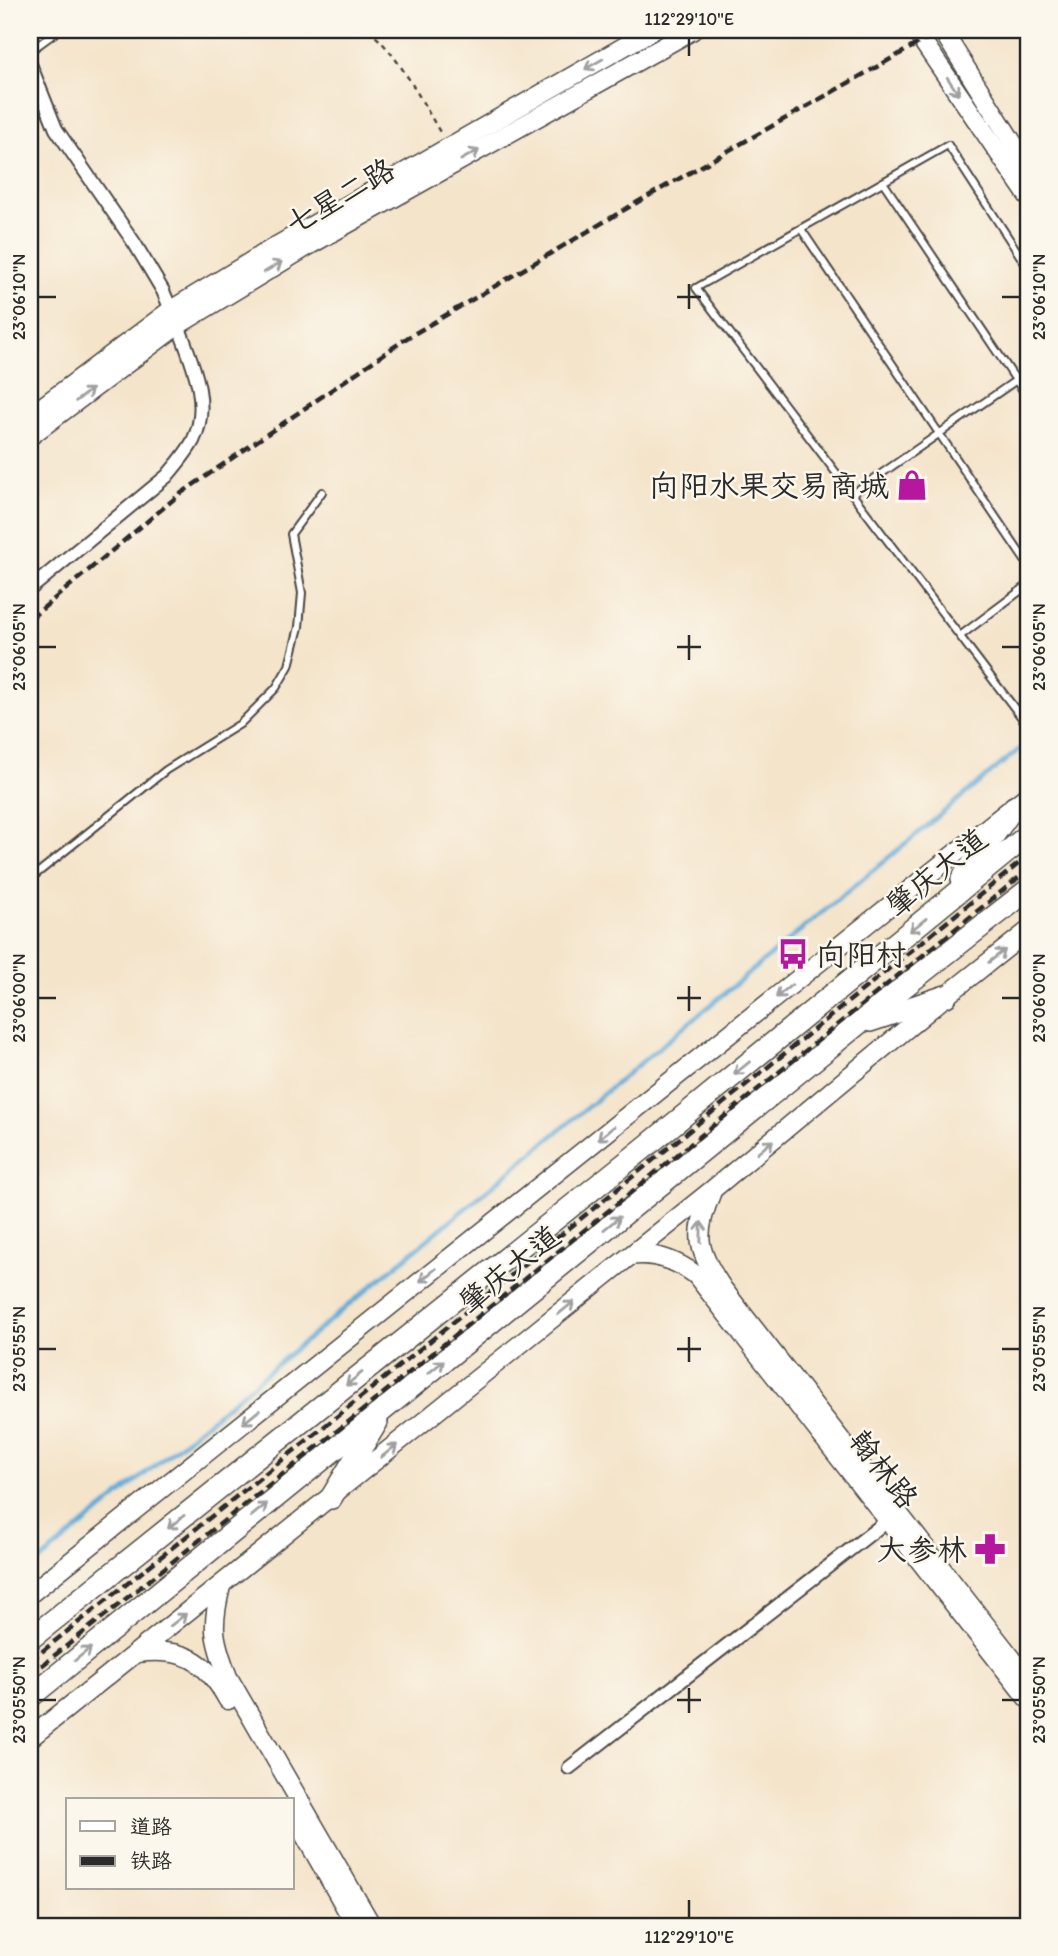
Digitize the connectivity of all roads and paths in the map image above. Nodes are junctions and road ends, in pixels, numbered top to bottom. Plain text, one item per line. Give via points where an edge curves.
1 (59, 30) edge
2 (368, 30) edge
3 (653, 30) edge
4 (693, 30) edge
5 (915, 30) edge
6 (942, 30) edge
7 (30, 51) edge
8 (30, 64) edge
9 (449, 147) junction
10 (1028, 167) edge
11 (883, 182) junction
12 (1028, 197) edge
13 (801, 229) junction
14 (1028, 268) edge
15 (175, 317) junction
16 (1028, 372) edge
17 (1016, 380) junction
18 (1028, 398) edge
19 (30, 416) edge
20 (940, 433) junction
21 (30, 436) edge
22 (323, 492) dead end
23 (852, 494) junction
24 (1028, 565) edge
25 (1028, 585) edge
26 (30, 589) edge
27 (960, 636) junction
28 (1028, 726) edge
29 (1021, 801) edge
30 (1028, 835) edge
31 (30, 879) edge
32 (1028, 890) edge
33 (944, 904) junction
34 (1028, 931) edge
35 (946, 996) junction
36 (855, 1027) junction
37 (712, 1191) junction
38 (630, 1256) junction
39 (704, 1274) junction
40 (385, 1408) junction
41 (331, 1498) junction
42 (893, 1516) junction
43 (221, 1586) junction
44 (30, 1594) edge
45 (30, 1639) edge
46 (136, 1654) junction
47 (1028, 1679) edge
48 (30, 1697) edge
49 (1028, 1699) edge
50 (30, 1738) edge
51 (569, 1768) dead end
52 (284, 1798) edge
53 (294, 1817) edge
54 (356, 1926) edge
55 (372, 1926) edge

1 - 7 lane
2 - 9 path via 391,52
3 -> 9 street, 七星二路
15 -> 4 street, 七星二路
5 -> 12 street
6 - 10 street
8 - 15 street via 56,130 135,244
9 - 15 street, 七星二路 via 278,245
11 - 13 lane
11 - 14 lane via 948,145
11 - 17 lane
13 - 20 lane
13 - 23 lane via 696,288
15 - 19 street, 七星二路
21 -> 15 street, 七星二路
15 - 26 street via 198,383 200,419 194,439 167,476
16 - 17 lane
17 - 18 lane
17 - 20 lane
20 - 23 lane
20 - 24 lane
22 - 31 lane via 291,534 302,593 299,627 289,666 276,688 240,724 166,770
23 - 27 lane
25 - 27 lane
27 - 28 lane
29 - 33 highway
29 -> 44 street
30 - 33 highway, 肇庆大道
32 - 36 highway, 肇庆大道
33 -> 45 highway, 肇庆大道
35 -> 34 street
35 - 36 highway
37 -> 35 street
40 -> 36 highway, 肇庆大道
37 - 38 street
39 -> 37 street via 699,1236
38 - 39 street via 667,1259
41 -> 38 street
39 - 42 street, 翰林路
40 - 41 highway
48 -> 40 highway, 肇庆大道
41 - 43 street
42 - 47 street, 翰林路
42 - 49 street, 翰林路
42 - 51 street
46 -> 43 street
43 - 55 street via 215,1640 228,1677
46 - 50 street
46 - 52 street via 180,1654 206,1668
53 - 54 street

